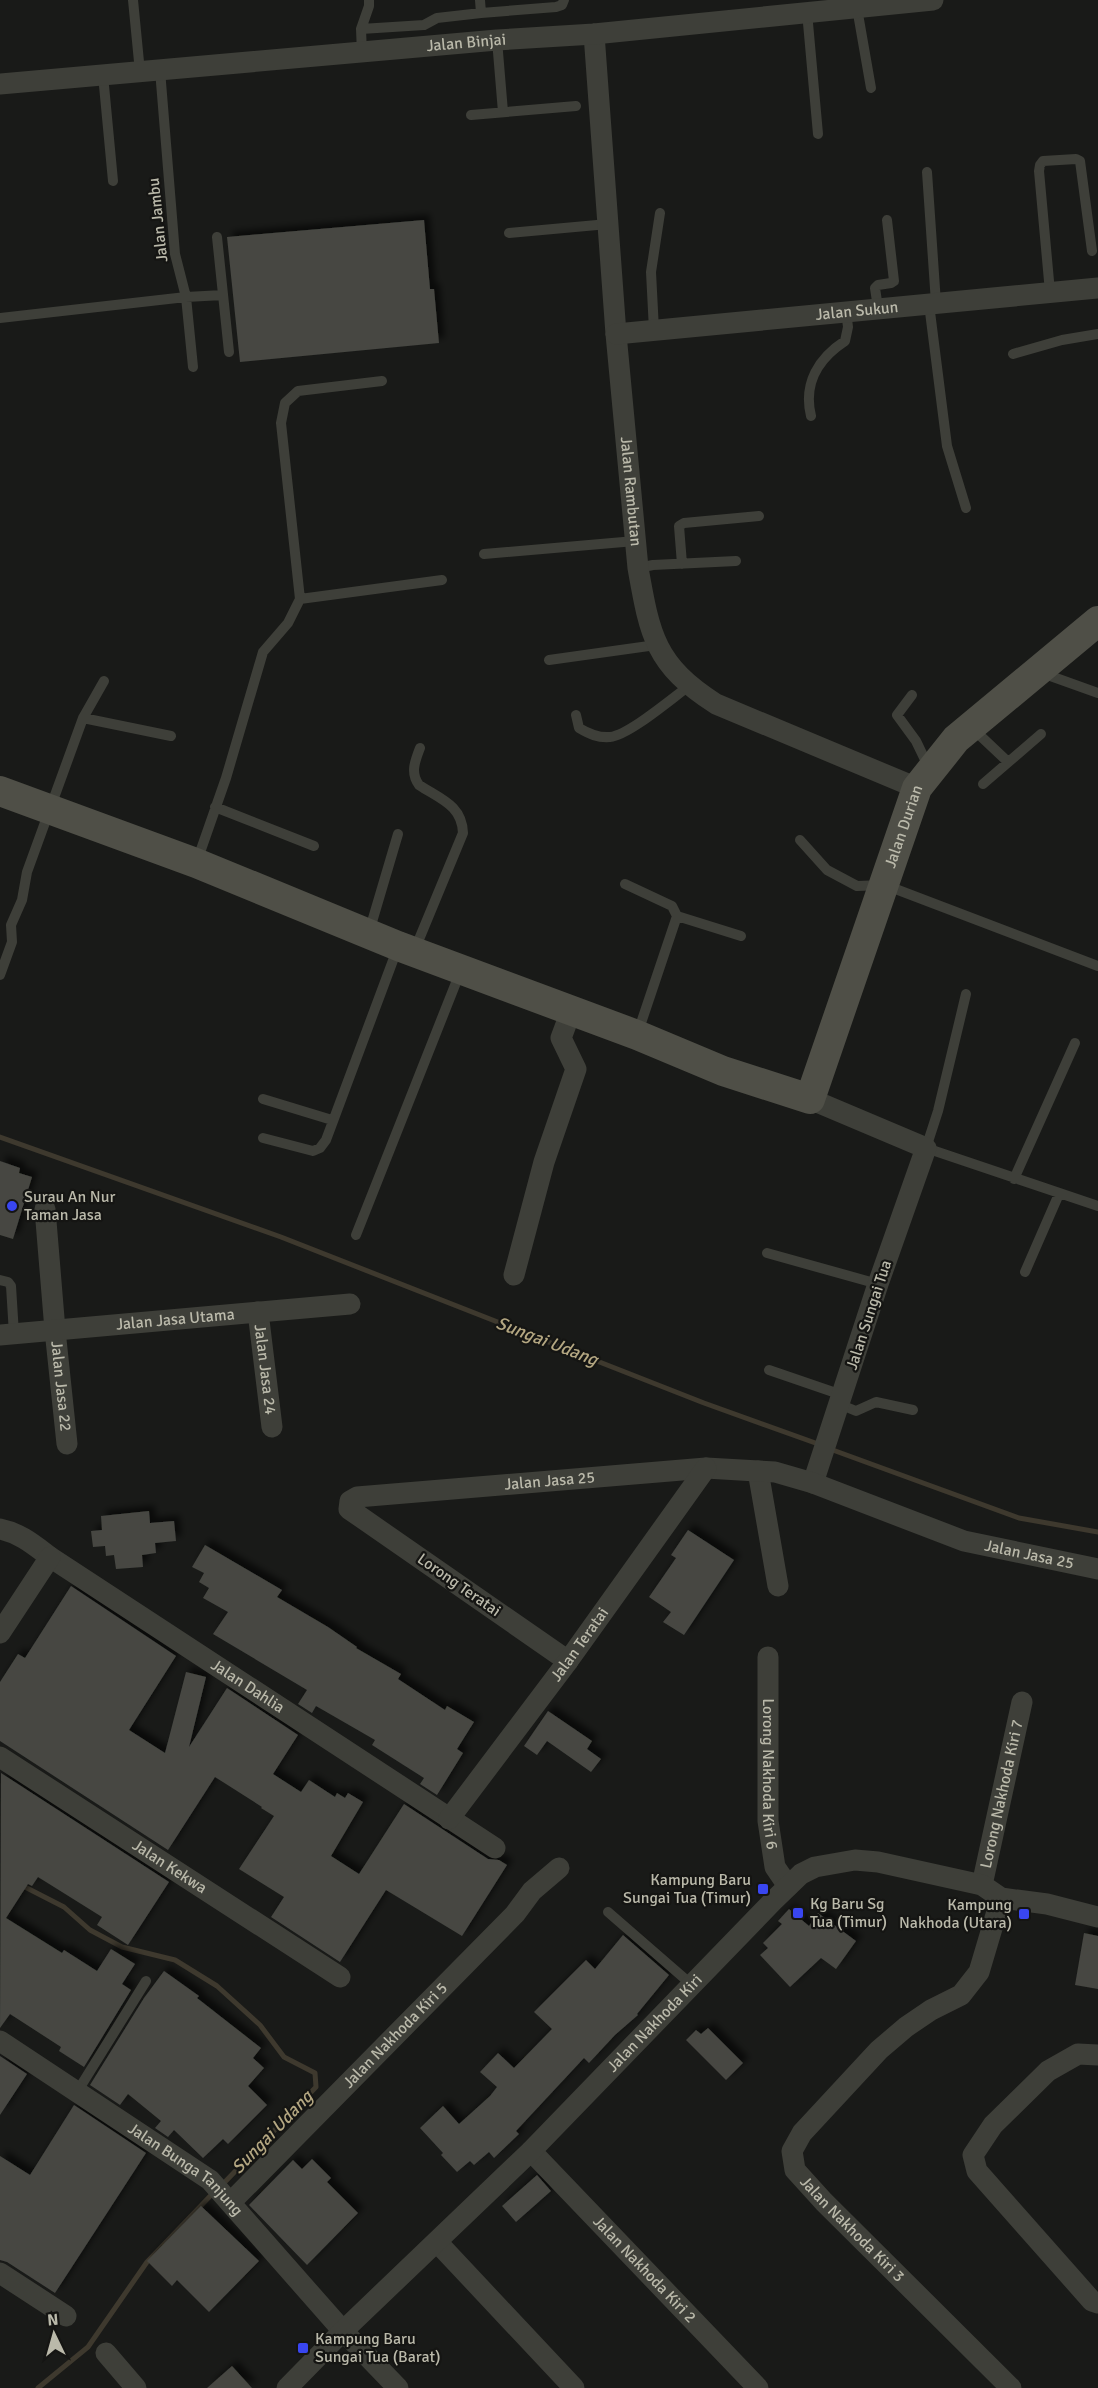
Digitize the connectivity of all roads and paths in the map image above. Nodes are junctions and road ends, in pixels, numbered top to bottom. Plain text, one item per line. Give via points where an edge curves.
1 (133, 0) edge
2 (369, 0) edge
3 (480, 0) edge
4 (564, 0) edge
5 (933, 0) edge
6 (820, 7) edge
7 (857, 8) junction
8 (481, 13) junction
9 (362, 28) junction
10 (594, 34) junction
11 (497, 40) junction
12 (362, 53) junction
13 (150, 71) junction
14 (104, 75) junction
15 (0, 84) edge
16 (871, 88) dead end
17 (576, 106) dead end
18 (503, 112) junction
19 (471, 115) dead end
20 (818, 134) dead end
21 (927, 172) dead end
22 (113, 181) dead end
23 (660, 213) dead end
24 (887, 220) dead end
25 (608, 225) junction
26 (509, 233) dead end
27 (217, 237) dead end
28 (1092, 251) dead end
29 (1098, 288) edge
30 (1050, 292) junction
31 (223, 295) junction
32 (186, 297) junction
33 (932, 303) junction
34 (878, 309) junction
35 (846, 311) junction
36 (0, 318) edge
37 (654, 330) junction
38 (616, 334) junction
39 (1098, 334) edge
40 (229, 352) dead end
41 (1013, 354) dead end
42 (193, 367) dead end
43 (382, 381) dead end
44 (811, 416) dead end
45 (966, 508) dead end
46 (759, 516) dead end
47 (635, 541) junction
48 (484, 554) dead end
49 (736, 561) dead end
50 (682, 564) junction
51 (638, 568) junction
52 (442, 580) dead end
53 (300, 599) junction
54 (1098, 621) edge
55 (656, 645) junction
56 (549, 660) dead end
57 (1038, 671) junction
58 (104, 681) dead end
59 (689, 687) junction
60 (1098, 693) edge
61 (912, 695) dead end
62 (576, 715) dead end
63 (83, 718) junction
64 (971, 727) junction
65 (1041, 734) dead end
66 (171, 736) dead end
67 (420, 748) dead end
68 (1008, 762) junction
69 (923, 779) junction
70 (983, 784) dead end
71 (0, 791) edge
72 (215, 807) junction
73 (50, 810) junction
74 (398, 834) dead end
75 (800, 840) dead end
76 (314, 846) dead end
77 (196, 863) junction
78 (625, 884) dead end
79 (885, 885) junction
80 (676, 916) junction
81 (369, 933) junction
82 (741, 936) dead end
83 (406, 949) junction
84 (1098, 966) edge
85 (461, 970) junction
86 (0, 975) edge
87 (966, 994) dead end
88 (571, 1011) junction
89 (637, 1035) junction
90 (1075, 1043) dead end
91 (810, 1099) junction
92 (263, 1100) dead end
93 (332, 1120) junction
94 (263, 1138) dead end
95 (926, 1148) junction
96 (1014, 1179) junction
97 (1059, 1194) junction
98 (1098, 1206) edge
99 (45, 1209) dead end
100 (356, 1235) dead end
101 (767, 1252) dead end
102 (1025, 1272) dead end
103 (514, 1275) dead end
104 (0, 1280) edge
105 (878, 1284) junction
106 (350, 1304) dead end
107 (258, 1312) junction
108 (55, 1330) junction
109 (7, 1334) edge
110 (769, 1370) dead end
111 (839, 1406) junction
112 (913, 1410) dead end
113 (272, 1427) dead end
114 (67, 1444) dead end
115 (706, 1468) junction
116 (758, 1471) junction
117 (813, 1483) junction
118 (349, 1509) joint
119 (0, 1529) edge
120 (50, 1557) junction
121 (1098, 1569) edge
122 (778, 1586) dead end
123 (0, 1633) edge
124 (768, 1657) dead end
125 (568, 1661) junction
126 (1022, 1702) dead end
127 (0, 1756) edge
128 (449, 1819) junction
129 (495, 1848) dead end
130 (559, 1868) dead end
131 (982, 1885) junction
132 (788, 1886) junction
133 (1001, 1898) junction
134 (608, 1912) dead end
135 (1098, 1917) edge
136 (340, 1977) dead end
137 (146, 1981) dead end
138 (692, 1985) junction
139 (0, 2041) edge
140 (1098, 2055) edge
141 (77, 2091) junction
142 (531, 2151) junction
143 (222, 2192) junction
144 (436, 2242) junction
145 (0, 2273) edge
146 (1098, 2303) edge
147 (66, 2316) dead end
148 (343, 2331) junction
149 (106, 2353) dead end
150 (136, 2388) edge
151 (287, 2388) edge
152 (398, 2388) edge
153 (574, 2388) edge
154 (758, 2388) edge
155 (1011, 2388) edge

1 - 13 lane, Jalan Jambu
2 - 9 lane
3 - 8 lane
4 - 8 lane via 556,7
5 - 7 street, Jalan Binjai
6 - 7 street, Jalan Binjai
6 - 10 street, Jalan Binjai
6 - 20 lane
7 - 16 lane
8 - 9 lane via 437,18 424,26
9 - 12 lane
10 - 11 street, Jalan Binjai
10 - 25 street, Jalan Rambutan
11 - 12 street, Jalan Binjai
11 - 18 lane
12 - 13 street, Jalan Binjai
13 - 14 street, Jalan Binjai
13 - 32 lane, Jalan Jambu via 175,254
14 - 15 street, Jalan Binjai
14 - 22 lane
17 - 18 lane
18 - 19 lane
21 - 33 lane
23 - 37 lane via 651,272
24 - 34 lane via 894,281 875,288
25 - 26 lane
25 - 38 street, Jalan Rambutan
27 - 31 lane
28 - 30 lane via 1080,161 1043,161 1039,171
29 - 30 street, Jalan Sukun
30 - 33 street, Jalan Sukun
31 - 32 lane
31 - 40 lane
32 - 36 lane
32 - 42 lane, Jalan Jambu
33 - 34 street, Jalan Sukun
33 - 45 lane via 947,446
34 - 35 street, Jalan Sukun
35 - 37 street, Jalan Sukun
35 - 44 lane via 845,341 820,362 810,383
37 - 38 street, Jalan Sukun
38 - 47 street, Jalan Rambutan
39 - 41 lane
43 - 53 lane via 298,391 285,403 281,423
46 - 50 lane via 679,525
47 - 48 lane
47 - 51 street, Jalan Rambutan
49 - 50 lane
50 - 51 lane
51 - 55 street, Jalan Rambutan
52 - 53 lane
53 - 72 lane via 288,623 263,652
54 - 57 street, Jalan Durian
55 - 56 lane
55 - 59 street, Jalan Rambutan
57 - 60 lane
57 - 64 street, Jalan Durian
58 - 63 lane
59 - 62 lane via 625,732 610,737 593,736 579,728
59 - 69 street, Jalan Rambutan via 725,708
61 - 69 lane via 897,715 916,741
63 - 66 lane
63 - 73 lane
64 - 68 lane
64 - 69 street, Jalan Durian
65 - 68 lane
67 - 83 lane via 414,764 415,780 458,810 463,833
68 - 70 lane
69 - 79 street, Jalan Durian
71 - 73 street
72 - 76 lane
72 - 77 lane
73 - 77 street
73 - 86 lane via 27,872 22,900 11,926 12,942
74 - 81 lane
75 - 79 lane via 827,870 857,886
77 - 81 street
78 - 80 lane via 672,906
79 - 84 lane
79 - 91 street, Jalan Durian
80 - 82 lane
80 - 89 lane
81 - 83 street
83 - 85 street
83 - 93 lane
85 - 88 street
85 - 100 lane
87 - 95 lane
88 - 89 street
88 - 103 street via 561,1038 576,1069 544,1162
89 - 91 street via 723,1071
90 - 96 lane
91 - 95 street
92 - 93 lane
93 - 94 lane via 326,1140 313,1151
95 - 96 lane
95 - 105 street, Jalan Sungai Tua
96 - 97 lane
97 - 98 lane
97 - 102 lane
99 - 108 street, Jalan Jasa 22
101 - 105 lane
104 - 109 lane via 10,1286
105 - 111 street, Jalan Sungai Tua
106 - 107 street, Jalan Jasa Utama
107 - 108 street, Jalan Jasa Utama
107 - 113 street, Jalan Jasa 24
108 - 109 street, Jalan Jasa Utama
108 - 114 street, Jalan Jasa 22
110 - 111 lane
111 - 112 lane via 856,1411 876,1402
111 - 117 street, Jalan Sungai Tua
115 - 116 street, Jalan Jasa 25
115 - 118 street, Jalan Jasa 25 via 357,1497 350,1501
115 - 125 street, Jalan Teratai
116 - 117 street, Jalan Jasa 25
116 - 122 street
117 - 121 street, Jalan Jasa 25 via 964,1540
118 - 125 street, Lorong Teratai
119 - 120 street, Jalan Dahlia via 27,1539
120 - 123 street
120 - 128 street, Jalan Dahlia
124 - 132 street, Lorong Nakhoda Kiri 6 via 768,1821 775,1867
125 - 128 street, Jalan Teratai
126 - 131 street, Lorong Nakhoda Kiri 7
127 - 136 street, Jalan Kekwa
128 - 129 street, Jalan Dahlia
130 - 143 street, Jalan Nakhoda Kiri 5 via 532,1891 507,1923
131 - 132 street, Jalan Nakhoda Kiri via 855,1860 815,1867
131 - 133 street, Jalan Nakhoda Kiri
132 - 138 street, Jalan Nakhoda Kiri
133 - 135 street, Jalan Nakhoda Kiri
133 - 155 street, Jalan Nakhoda Kiri 3 via 979,1972 961,1995 923,2015 879,2050 802,2133 792,2151 795,2170 824,2202
134 - 138 lane
137 - 141 lane
138 - 142 street, Jalan Nakhoda Kiri
139 - 141 street, Jalan Bunga Tanjung
140 - 146 street via 1078,2054 1048,2071 993,2125 973,2155 977,2171 1092,2301
141 - 143 street, Jalan Bunga Tanjung
142 - 144 street, Jalan Nakhoda Kiri
142 - 154 street, Jalan Nakhoda Kiri 2
143 - 148 street, Jalan Bunga Tanjung
144 - 148 street, Jalan Nakhoda Kiri
144 - 153 street
145 - 147 street
148 - 151 street, Jalan Nakhoda Kiri
148 - 152 street, Jalan Bunga Tanjung
149 - 150 street

